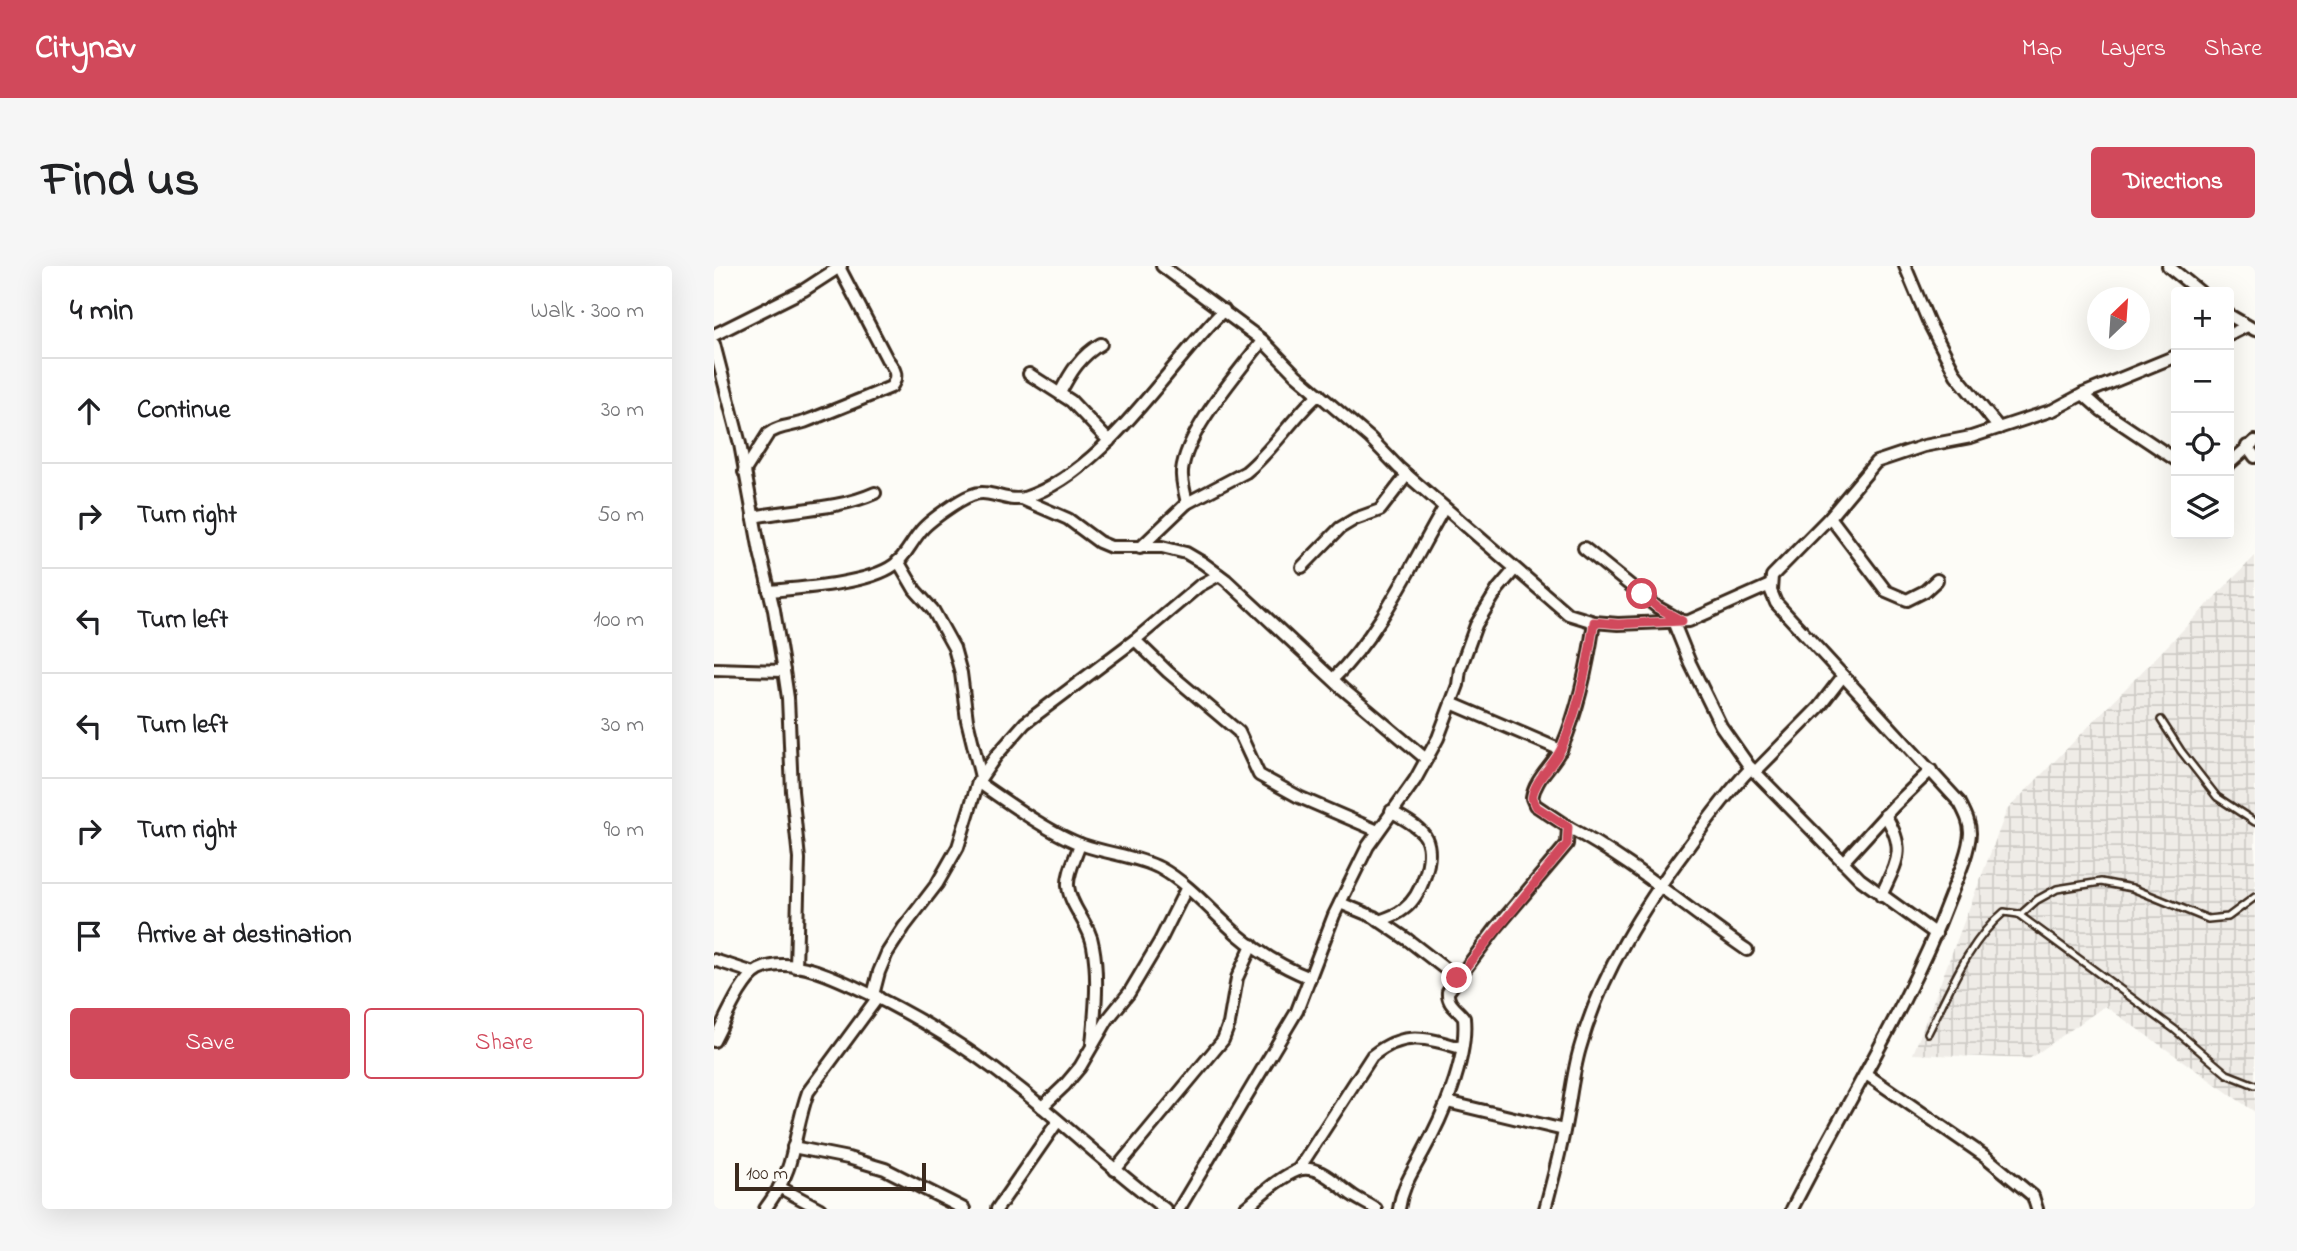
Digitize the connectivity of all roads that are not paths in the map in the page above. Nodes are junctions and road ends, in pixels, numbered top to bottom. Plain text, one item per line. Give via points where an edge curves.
1 (1162, 266) edge
2 (1905, 266) edge
3 (2168, 266) edge
4 (840, 267) edge
5 (2194, 287) edge
6 (1224, 310) junction
7 (2234, 318) edge
8 (2251, 328) edge
9 (2234, 333) edge
10 (714, 335) edge
11 (1262, 341) junction
12 (714, 344) edge
13 (1101, 344) dead end
14 (2171, 358) edge
15 (1029, 374) dead end
16 (1060, 393) junction
17 (1319, 394) junction
18 (2083, 394) junction
19 (1999, 428) junction
20 (1109, 441) junction
21 (2251, 443) edge
22 (2171, 457) edge
23 (2255, 457) edge
24 (2234, 459) edge
25 (744, 472) junction
26 (1407, 475) junction
27 (875, 494) dead end
28 (1022, 499) junction
29 (1187, 503) junction
30 (1444, 508) junction
31 (753, 517) junction
32 (1830, 517) junction
33 (1140, 548) junction
34 (1584, 548) dead end
35 (898, 561) junction
36 (1302, 568) dead end
37 (1515, 569) junction
38 (1219, 575) junction
39 (1937, 580) dead end
40 (1770, 584) junction
41 (769, 591) junction
42 (1677, 621) junction
43 (1594, 622) junction
44 (1135, 640) junction
45 (714, 669) edge
46 (784, 671) junction
47 (1843, 676) junction
48 (1333, 679) junction
49 (1451, 703) junction
50 (2161, 720) dead end
51 (1561, 750) junction
52 (1426, 759) junction
53 (1753, 770) junction
54 (1931, 770) junction
55 (979, 780) junction
56 (1391, 811) junction
57 (1885, 815) junction
58 (2255, 822) edge
59 (1568, 827) junction
60 (1378, 831) junction
61 (1080, 844) junction
62 (1843, 862) junction
63 (1659, 887) junction
64 (1186, 889) junction
65 (1881, 896) junction
66 (2255, 897) edge
67 (1340, 903) junction
68 (2020, 915) junction
69 (1379, 921) junction
70 (1936, 934) junction
71 (1252, 945) junction
72 (1747, 950) dead end
73 (714, 960) edge
74 (796, 967) junction
75 (754, 973) junction
76 (1310, 978) junction
77 (1457, 978) junction
78 (875, 996) junction
79 (1928, 1033) dead end
80 (714, 1041) edge
81 (1092, 1047) junction
82 (1461, 1048) junction
83 (1866, 1074) junction
84 (2255, 1085) edge
85 (1447, 1102) junction
86 (1042, 1107) junction
87 (1058, 1121) junction
88 (1564, 1130) junction
89 (793, 1147) junction
90 (1115, 1170) junction
91 (1298, 1170) junction
92 (779, 1187) junction
93 (765, 1209) edge
94 (820, 1209) edge
95 (964, 1209) edge
96 (997, 1209) edge
97 (1165, 1209) edge
98 (1179, 1209) edge
99 (1244, 1209) edge
100 (1376, 1209) edge
101 (1399, 1209) edge
102 (1545, 1209) edge
103 (1792, 1209) edge
104 (2037, 1209) edge

1 - 6 street
2 - 19 street via 1955,375
3 - 5 street
4 - 10 street
4 - 25 street via 895,369 896,380 891,387 833,412 773,430
6 - 11 street
6 - 20 street
7 - 8 street
8 - 9 street
11 - 17 street
11 - 29 street via 1188,447 1182,474
12 - 25 street
13 - 16 street via 1080,361
14 - 18 street
15 - 16 street
16 - 20 street
17 - 26 street
17 - 29 street via 1255,465
18 - 19 street via 2053,410
18 - 22 street
19 - 32 street via 1876,462
20 - 28 street via 1061,480
21 - 23 street
21 - 24 street
25 - 31 street
26 - 30 street
26 - 36 street via 1380,510 1340,528
27 - 31 street
28 - 33 street via 1068,519 1111,547
28 - 35 street via 972,494 921,530
29 - 33 street
30 - 37 street
30 - 48 street via 1372,630
31 - 41 street
32 - 39 street via 1894,596 1907,600
32 - 40 street via 1772,576
33 - 38 street via 1186,553
34 - 42 street
35 - 41 street via 874,576
35 - 55 street via 954,648
37 - 43 street via 1568,614
37 - 49 street via 1476,625
38 - 44 street via 1199,586
38 - 48 street
40 - 42 street via 1689,621
40 - 47 street via 1776,603
41 - 46 street
42 - 43 street
42 - 53 street via 1690,663 1721,726
43 - 51 street via 1588,664
44 - 55 street via 1025,723
44 - 60 street via 1239,732 1259,775
45 - 46 street
46 - 74 street via 799,859
47 - 53 street via 1811,715
47 - 54 street
48 - 52 street
49 - 51 street
49 - 52 street
50 - 58 lane via 2217,797
51 - 59 street via 1536,783 1532,798 1535,806
52 - 56 street
53 - 62 street
53 - 63 street via 1728,792
54 - 57 street
54 - 70 street via 1960,803 1970,834
55 - 61 street via 1014,808
55 - 78 street via 958,847 887,953 878,972
56 - 60 street
56 - 69 street via 1426,837 1429,855 1417,894 1406,908
57 - 62 street
57 - 65 street via 1894,830 1899,857
59 - 63 street via 1601,844
59 - 77 street via 1567,844
60 - 67 street
61 - 64 street via 1160,868
61 - 81 street via 1068,884 1093,946
62 - 65 street
63 - 72 street
63 - 88 street via 1592,1011 1579,1048
64 - 71 street
64 - 81 street via 1147,962
65 - 70 street
66 - 68 lane via 2228,917 2208,919 2132,888 2101,882 2057,889
67 - 69 street
67 - 76 street
68 - 79 lane via 2004,912 1990,924
68 - 84 lane via 2227,1074
69 - 77 street
70 - 83 street
71 - 76 street
71 - 90 street via 1237,978 1223,1040
73 - 75 street
74 - 75 street via 772,966
74 - 78 street
75 - 80 street
76 - 98 street via 1292,1021
77 - 82 street via 1447,998 1464,1018
78 - 86 street via 967,1050
78 - 89 street via 808,1092
81 - 86 street
82 - 85 street
82 - 91 street via 1431,1039 1407,1038 1387,1044 1372,1056
83 - 103 street
83 - 104 street via 1986,1157 2033,1196
85 - 88 street
85 - 101 street via 1401,1193
86 - 87 street
87 - 90 street
87 - 96 street
88 - 102 street
89 - 92 street
89 - 95 street via 885,1169
90 - 97 street
91 - 99 street
91 - 100 street via 1323,1174
92 - 93 street
92 - 94 street

